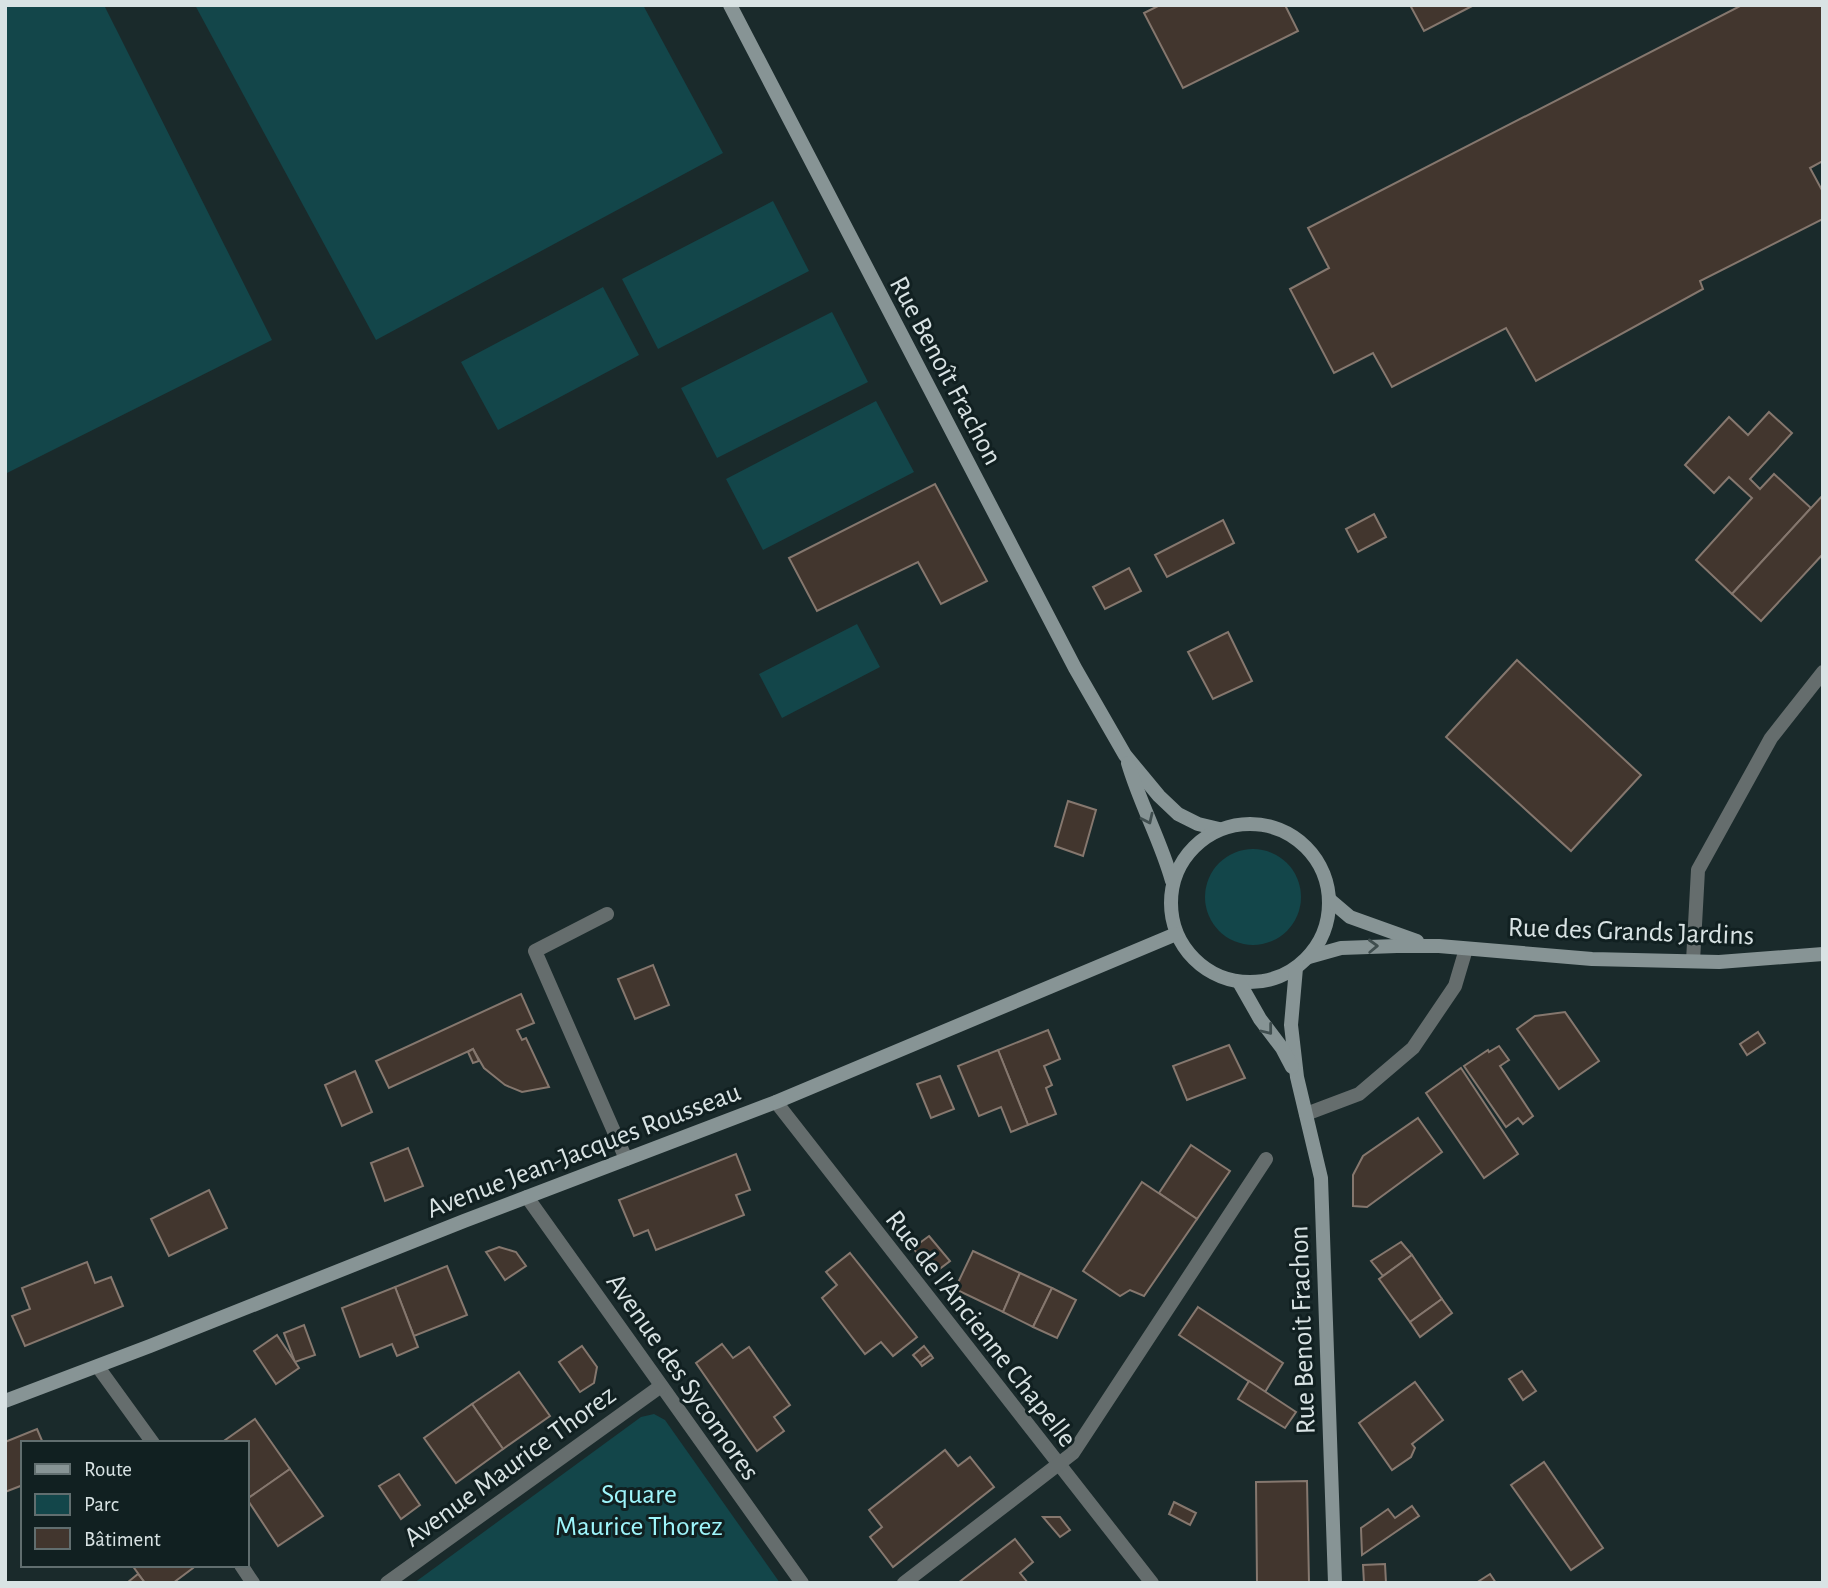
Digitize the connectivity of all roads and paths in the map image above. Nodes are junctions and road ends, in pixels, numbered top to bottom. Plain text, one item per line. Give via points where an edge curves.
1 (730, 5) edge
2 (1823, 672) edge
3 (1125, 755) junction
4 (1219, 829) junction
5 (1172, 881) junction
6 (1329, 900) junction
7 (607, 914) dead end
8 (1176, 934) junction
9 (1439, 946) junction
10 (1466, 949) junction
11 (1823, 954) edge
12 (1309, 957) junction
13 (1693, 961) junction
14 (1297, 968) junction
15 (1239, 982) junction
16 (1297, 1077) junction
17 (776, 1102) junction
18 (1306, 1114) junction
19 (626, 1159) junction
20 (1266, 1160) dead end
21 (527, 1197) junction
22 (98, 1367) junction
23 (661, 1386) junction
24 (5, 1401) edge
25 (152, 1441) edge
26 (1058, 1465) junction
27 (242, 1567) edge
28 (253, 1583) edge
29 (387, 1583) edge
30 (802, 1583) edge
31 (904, 1583) edge
32 (1152, 1583) edge
33 (1335, 1583) edge

1 - 3 main road, Rue Benoît Frachon via 1068,655
2 - 13 street via 1771,738 1698,870
3 - 4 main road via 1178,814
3 -> 5 main road
4 - 5 main road via 1192,846
4 - 6 main road via 1251,823 1280,829 1312,853 1323,873
5 - 8 main road via 1170,906
6 - 9 main road via 1349,918
6 - 12 main road via 1325,930
7 - 19 street via 535,951
8 - 15 main road via 1195,961 1218,976
8 - 17 main road, Avenue Jean-Jacques Rousseau
9 - 10 main road, Rue des Grands Jardins
12 -> 9 main road via 1341,948
10 - 13 main road, Rue des Grands Jardins
10 - 18 street via 1455,986 1413,1048 1359,1094
11 - 13 main road, Rue des Grands Jardins
12 - 14 main road
14 - 15 main road via 1275,979
14 - 16 main road via 1291,1025
15 -> 16 main road
16 - 18 main road, Rue Benoit Frachon
17 - 19 main road, Avenue Jean-Jacques Rousseau
17 - 26 street, Rue de l'Ancienne Chapelle
18 - 33 main road, Rue Benoit Frachon via 1321,1178
19 - 21 main road, Avenue Jean-Jacques Rousseau
20 - 26 street via 1073,1453
21 - 22 main road, Avenue Jean-Jacques Rousseau
21 - 23 street, Avenue des Sycomores
22 - 24 main road, Avenue Jean-Jacques Rousseau
22 - 25 street
23 - 29 street, Avenue Maurice Thorez
23 - 30 street, Avenue des Sycomores
26 - 31 street
26 - 32 street, Rue de l'Ancienne Chapelle
27 - 28 street

